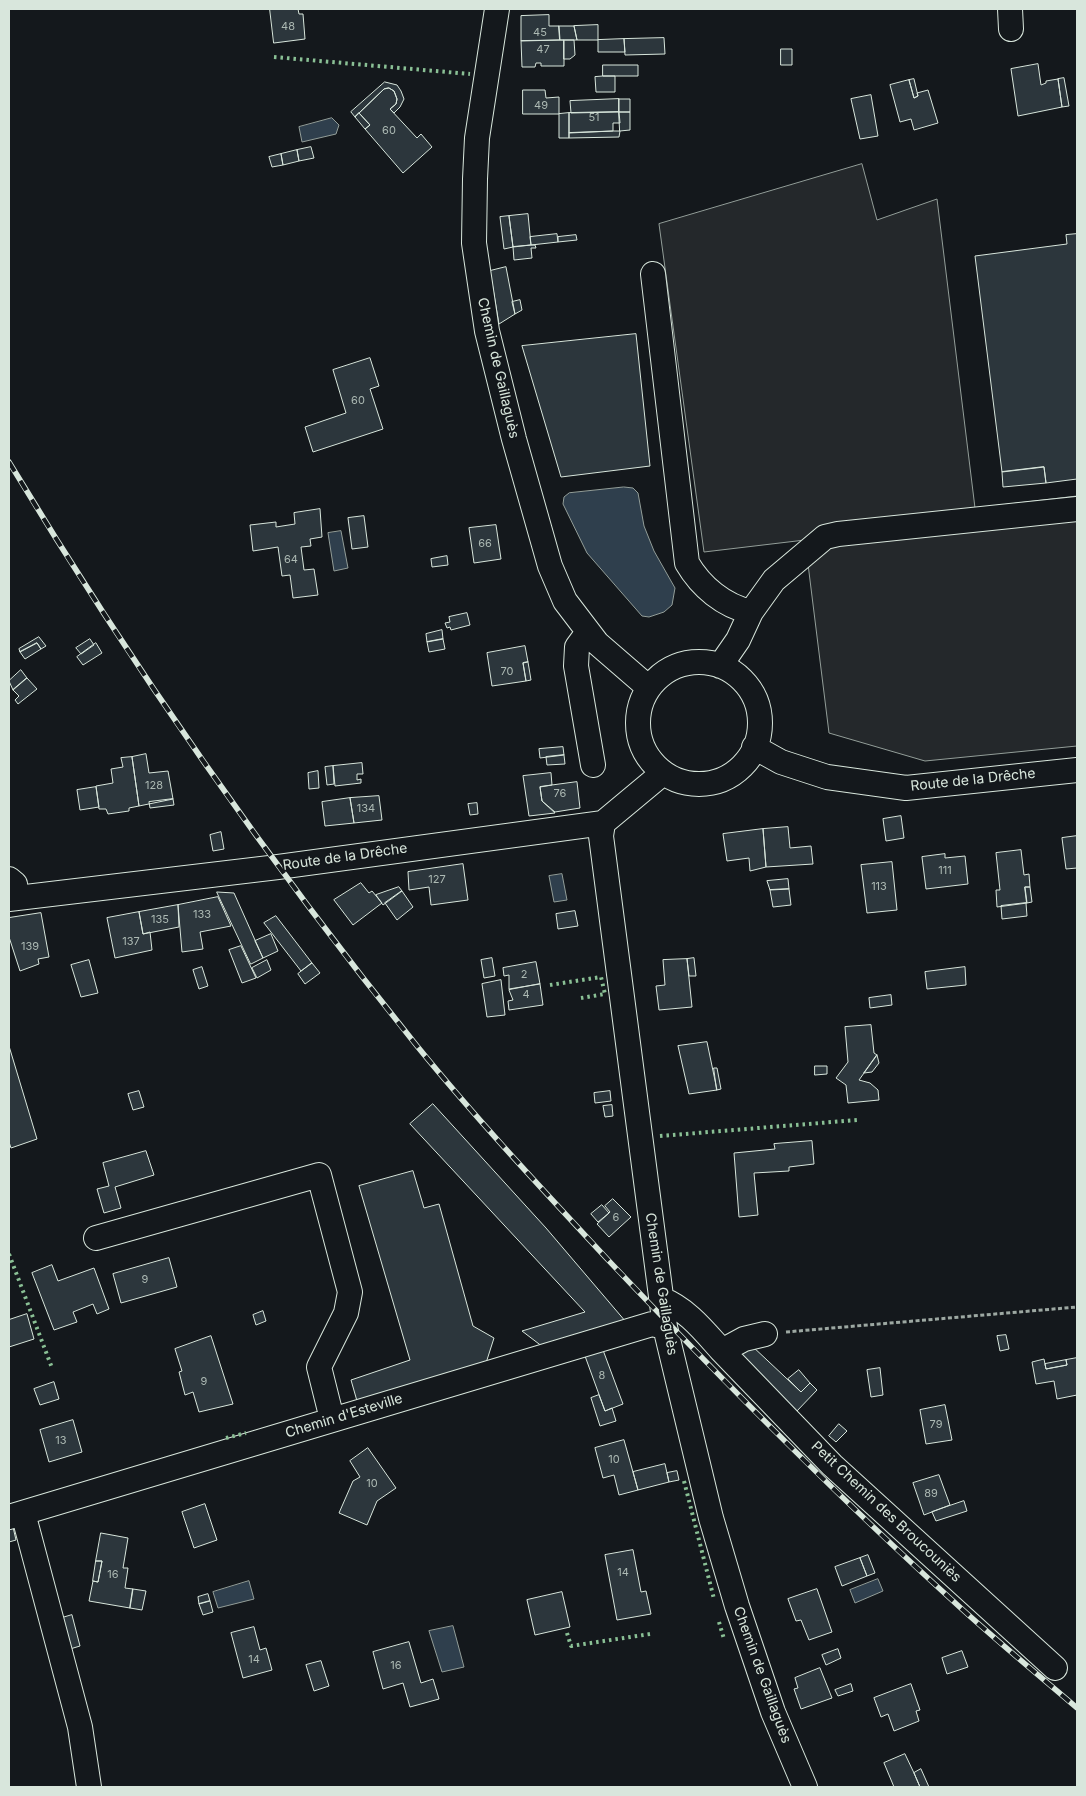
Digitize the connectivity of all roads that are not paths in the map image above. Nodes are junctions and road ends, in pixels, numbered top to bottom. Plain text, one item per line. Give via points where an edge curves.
1 (496, 9) edge
2 (654, 274) dead end
3 (1077, 509) edge
4 (751, 612) junction
5 (588, 632) junction
6 (720, 666) junction
7 (649, 688) junction
8 (754, 747) junction
9 (593, 765) dead end
10 (1077, 770) edge
11 (663, 773) junction
12 (603, 823) junction
13 (11, 892) edge
14 (96, 1238) dead end
15 (661, 1299) junction
16 (665, 1327) junction
17 (765, 1334) road end
18 (722, 1351) junction
19 (332, 1419) junction
20 (16, 1515) edge
21 (1055, 1668) dead end
22 (89, 1787) edge
23 (805, 1787) edge

1 - 5 street, Chemin de Gaillaguès via 477,138 476,264 490,340 550,566 565,601
2 - 4 street via 687,563 697,580 716,595 736,608
3 - 4 street via 825,537 774,580
4 - 6 street via 738,640
5 - 7 street, Chemin de Gaillaguès via 622,667
5 - 9 street via 577,647 576,666
6 - 7 street via 686,663 665,672
6 - 8 street via 741,679 754,699 759,723
7 - 11 street via 639,710 638,734 647,756
8 - 10 street, Route de la Drêche via 781,762 827,777 906,788
8 - 11 street via 741,767 721,780 697,784
11 - 12 street
12 - 13 street, Route de la Drêche via 278,867
12 - 15 street, Chemin de Gaillaguès via 601,836
14 - 19 street via 319,1175 350,1292 346,1313 319,1367
15 - 16 street, Chemin de Gaillaguès
15 - 18 street, Petit Chemin des Broucouniès via 688,1314
16 - 19 street, Chemin d'Esteville via 652,1324
16 - 23 street, Chemin de Gaillaguès via 711,1518 740,1615 773,1712
17 - 18 street via 744,1339
18 - 21 street, Petit Chemin des Broucouniès via 832,1464
19 - 20 street, Chemin d'Esteville
20 - 22 street, Chemin d'Esteville via 80,1727

